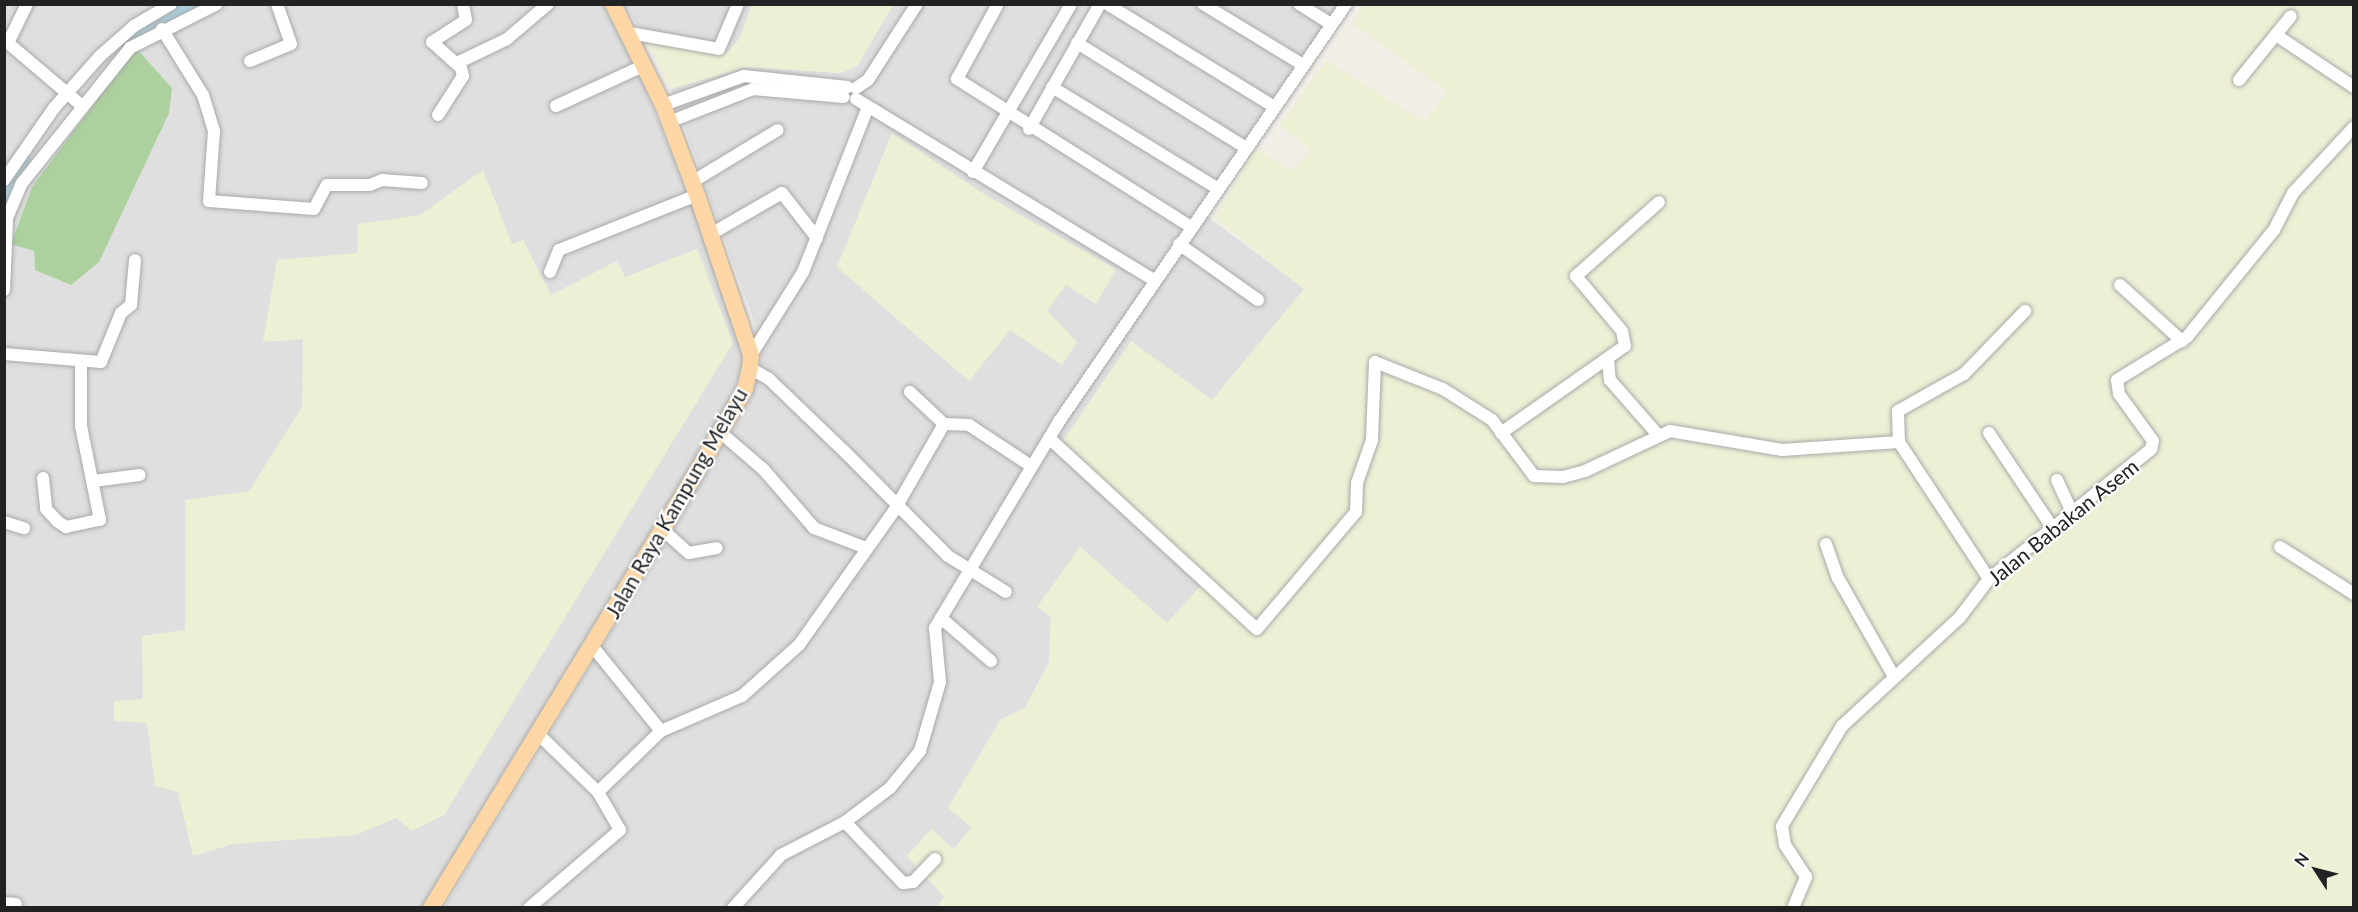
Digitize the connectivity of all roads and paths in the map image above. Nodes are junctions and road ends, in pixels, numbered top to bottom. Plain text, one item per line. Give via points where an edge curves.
1 (27, 4) edge
2 (171, 4) edge
3 (217, 4) edge
4 (277, 4) edge
5 (463, 4) edge
6 (548, 4) edge
7 (613, 4) edge
8 (738, 4) edge
9 (917, 4) edge
10 (998, 4) edge
11 (1071, 4) edge
12 (1100, 4) edge
13 (1107, 4) edge
14 (1203, 4) edge
15 (1299, 4) edge
16 (1346, 4) edge
17 (2291, 16) dead end
18 (1331, 24) junction
19 (162, 29) junction
20 (630, 33) junction
21 (2276, 35) junction
22 (1077, 43) junction
23 (249, 61) dead end
24 (457, 63) junction
25 (645, 65) junction
26 (1303, 65) junction
27 (2239, 80) dead end
28 (1052, 87) junction
29 (2354, 87) edge
30 (851, 93) junction
31 (67, 94) junction
32 (80, 104) junction
33 (663, 105) junction
34 (556, 106) dead end
35 (1273, 106) junction
36 (868, 107) junction
37 (1007, 113) junction
38 (438, 115) dead end
39 (669, 122) junction
40 (2354, 126) edge
41 (1029, 129) junction
42 (778, 130) dead end
43 (1245, 147) junction
44 (973, 171) junction
45 (4, 180) edge
46 (422, 183) dead end
47 (1217, 188) junction
48 (695, 189) junction
49 (1659, 202) dead end
50 (1191, 227) junction
51 (711, 234) junction
52 (817, 238) junction
53 (1179, 244) junction
54 (135, 260) dead end
55 (550, 272) dead end
56 (1155, 281) junction
57 (2120, 285) dead end
58 (4, 290) edge
59 (1258, 300) dead end
60 (2025, 311) dead end
61 (2182, 341) junction
62 (4, 354) edge
63 (1608, 359) junction
64 (81, 361) junction
65 (751, 362) junction
66 (910, 392) dead end
67 (944, 424) junction
68 (720, 432) junction
69 (1989, 433) dead end
70 (1501, 434) junction
71 (1659, 436) junction
72 (1049, 438) junction
73 (1899, 442) junction
74 (1030, 466) junction
75 (140, 474) dead end
76 (43, 478) dead end
77 (2057, 480) dead end
78 (93, 481) junction
79 (897, 504) junction
80 (2072, 512) junction
81 (4, 522) edge
82 (2052, 527) junction
83 (24, 528) dead end
84 (662, 530) junction
85 (1826, 544) dead end
86 (2280, 547) dead end
87 (717, 548) dead end
88 (866, 548) junction
89 (970, 571) junction
90 (1989, 579) junction
91 (1006, 592) dead end
92 (2354, 594) edge
93 (941, 618) junction
94 (592, 647) junction
95 (991, 661) dead end
96 (1893, 675) junction
97 (661, 731) junction
98 (536, 732) junction
99 (598, 792) junction
100 (845, 822) junction
101 (935, 859) dead end
102 (431, 908) edge
103 (529, 908) edge
104 (733, 908) edge
105 (1793, 908) edge

1 - 31 street via 8,43
2 - 31 street via 117,38
3 - 19 street
4 - 23 street via 291,44
5 - 24 street via 466,20 432,42
6 - 24 street via 507,39
7 - 20 main road
8 - 20 street via 719,49
9 - 30 street via 868,80
10 - 37 street via 956,76
11 - 37 street
12 - 22 street
13 - 35 street
14 - 26 street
15 - 18 street
16 - 18 street
17 - 21 street
18 - 26 street
19 - 32 street via 114,62
19 - 46 street via 203,95 214,131 209,201 314,209 327,185 370,185 382,180
20 - 25 main road
21 - 27 street
21 - 29 street
22 - 28 street
22 - 43 street
24 - 38 street via 462,83
25 - 33 main road
25 - 34 street
26 - 35 street
28 - 41 street
28 - 47 street
30 - 33 street via 744,76
30 - 36 street
30 - 39 street via 753,89
31 - 32 street
31 - 45 street
32 - 58 street via 22,183 11,206
33 - 39 main road
35 - 43 street
36 - 44 street
36 - 52 street
37 - 41 street
37 - 44 street
39 - 48 main road
40 - 61 street, Jalan Babakan Asem via 2294,192 2274,230
41 - 50 street
42 - 48 street
43 - 47 street
44 - 56 street
47 - 50 street
48 - 51 main road
48 - 55 street via 559,250
49 - 63 street via 1576,276 1626,338 1625,346
50 - 53 street
51 - 52 street via 782,193
51 - 65 main road
52 - 65 street via 803,272
53 - 56 street
53 - 59 street
54 - 64 street via 131,305 121,313 106,356 97,363
56 - 72 street
57 - 61 street
60 - 73 street via 1964,374 1898,411
61 - 80 street, Jalan Babakan Asem via 2117,380 2119,394 2153,446
62 - 64 street
63 - 70 street
63 - 71 street via 1610,380
64 - 78 street via 81,426
65 - 68 main road, Jalan Raya Kampung Melayu via 746,389
65 - 79 street
66 - 67 street
67 - 74 street via 969,425
67 - 79 street
68 - 84 main road, Jalan Raya Kampung Melayu
68 - 88 street via 764,470 814,528
69 - 82 street
70 - 71 street via 1528,472 1548,477 1585,471
70 - 72 street via 1492,420 1443,389 1375,362 1372,440 1358,483 1356,512 1257,628
71 - 73 street via 1670,431 1782,450
72 - 74 street
73 - 90 street
74 - 89 street
75 - 78 street
76 - 78 street via 46,509 66,527 102,517
77 - 80 street
79 - 88 street
79 - 89 street
80 - 82 street, Jalan Babakan Asem
81 - 83 street
82 - 90 street, Jalan Babakan Asem
84 - 87 street via 689,553
84 - 94 main road, Jalan Raya Kampung Melayu
85 - 96 street via 1838,578
86 - 92 street
88 - 97 street via 799,645 754,687 701,718
89 - 91 street
89 - 93 street
90 - 96 street, Jalan Babakan Asem via 1960,617
93 - 95 street
93 - 100 street via 935,633 940,682 920,751 890,788
94 - 97 street
94 - 98 main road, Jalan Raya Kampung Melayu
96 - 105 street, Jalan Babakan Asem via 1842,726 1782,826 1785,845 1806,877
97 - 99 street
98 - 99 street
98 - 102 main road, Jalan Raya Kampung Melayu
99 - 103 street via 619,834 569,868
100 - 101 street via 903,883 913,882
100 - 104 street via 781,855

